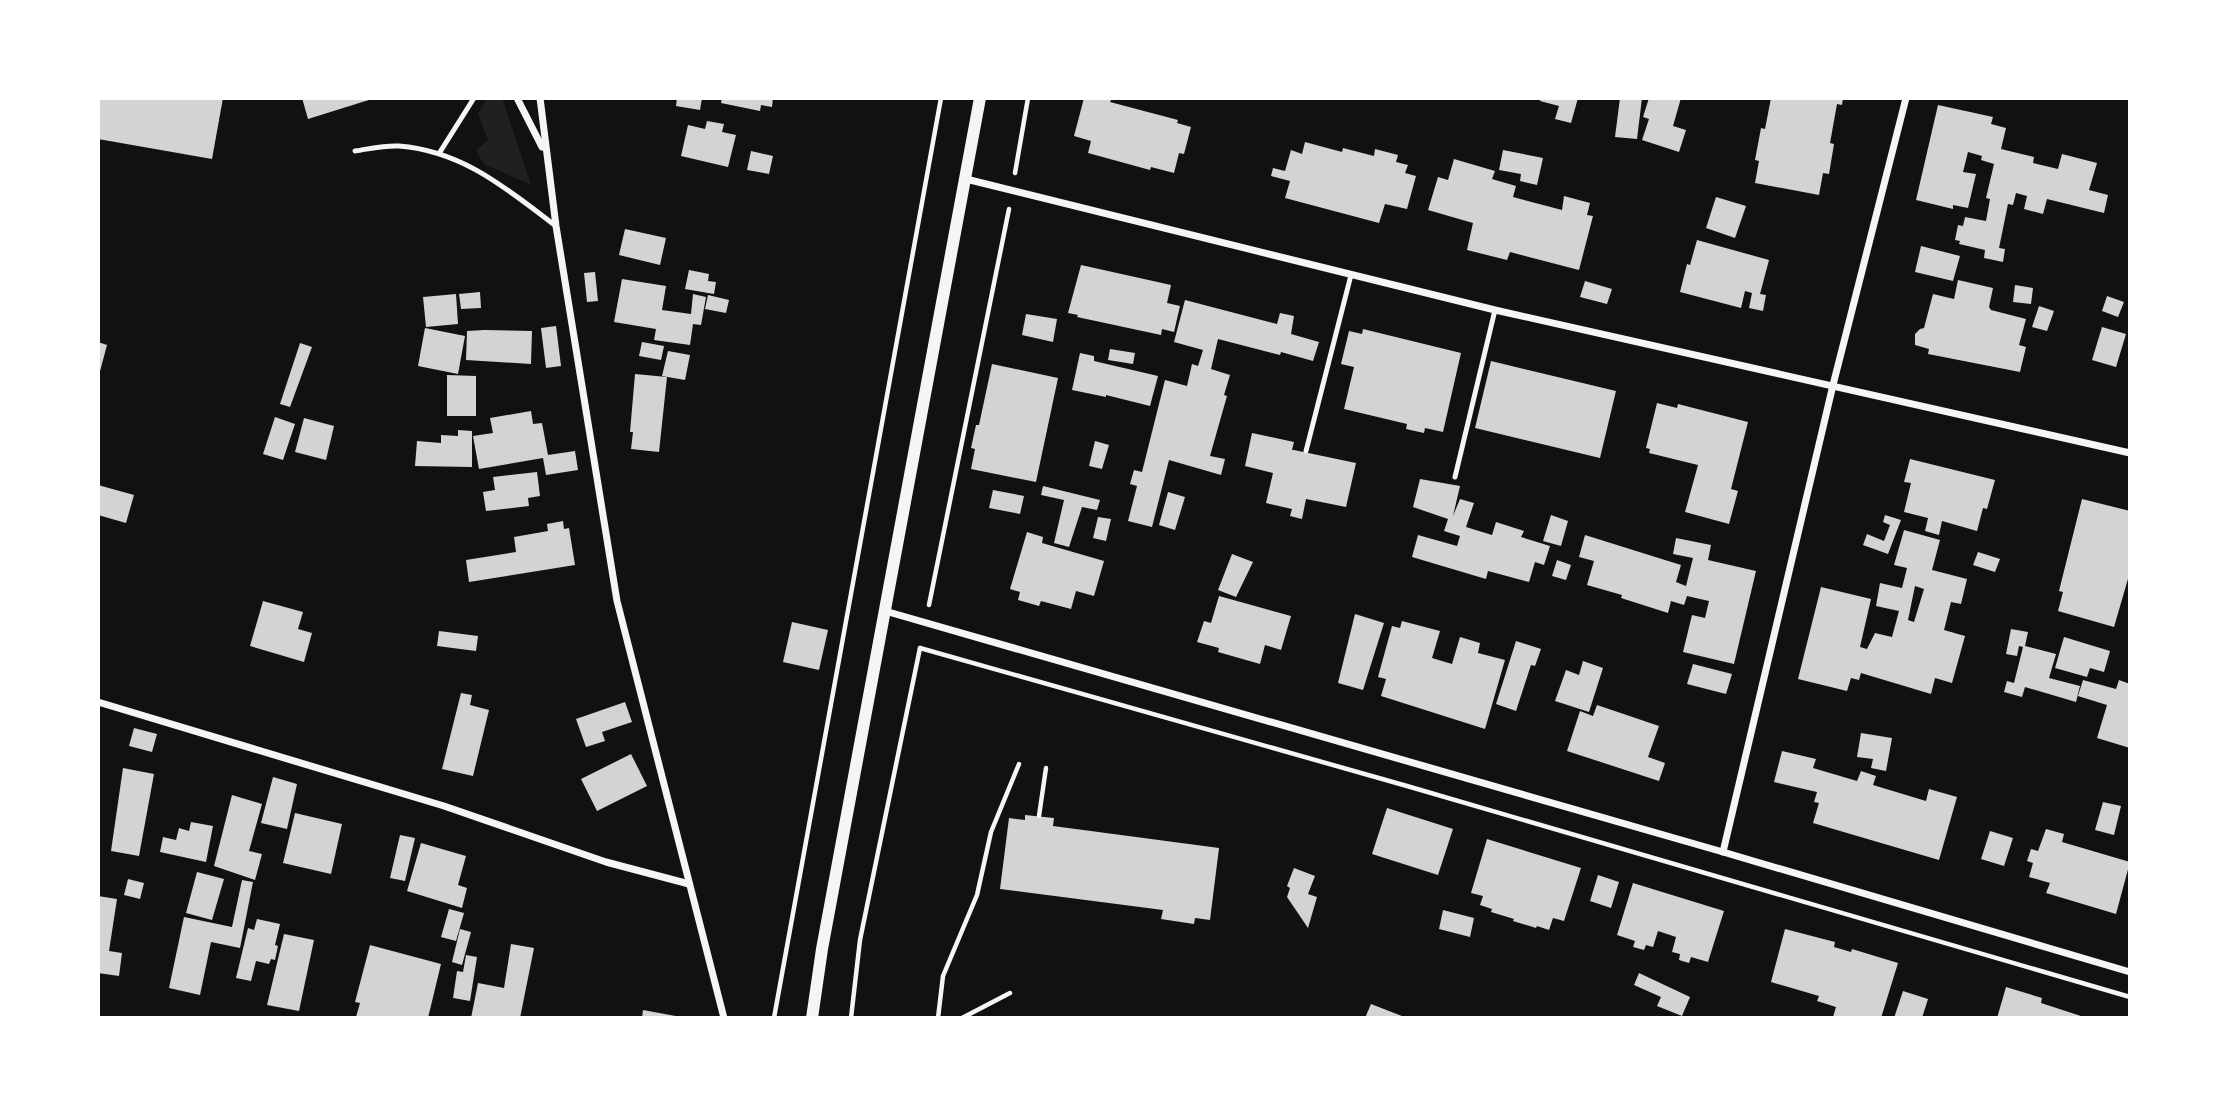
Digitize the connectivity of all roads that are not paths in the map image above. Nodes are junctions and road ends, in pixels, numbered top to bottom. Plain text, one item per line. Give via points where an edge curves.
1 (474, 98) edge
2 (517, 98) edge
3 (540, 98) edge
4 (980, 98) edge
5 (1906, 98) edge
6 (355, 151) dead end
7 (440, 152) junction
8 (545, 153) junction
9 (966, 180) junction
10 (556, 226) junction
11 (1351, 275) junction
12 (1495, 310) junction
13 (1833, 386) junction
14 (1306, 451) dead end
15 (2130, 453) edge
16 (1455, 477) dead end
17 (885, 611) junction
18 (98, 702) edge
19 (1723, 852) junction
20 (689, 884) junction
21 (2130, 972) edge
22 (724, 1018) edge
23 (812, 1018) edge

1 - 7 lane
2 - 8 street
3 - 8 street
4 - 9 street
5 - 13 street
6 - 7 lane via 396,145
7 - 10 lane via 490,176
8 - 10 street
9 - 11 street
9 - 17 street
10 - 20 street via 617,601
11 - 12 street
11 - 14 lane
12 - 13 street
12 - 16 lane
13 - 15 street
13 - 19 street
17 - 19 street
17 - 23 street
18 - 20 street
19 - 21 street
20 - 22 street

